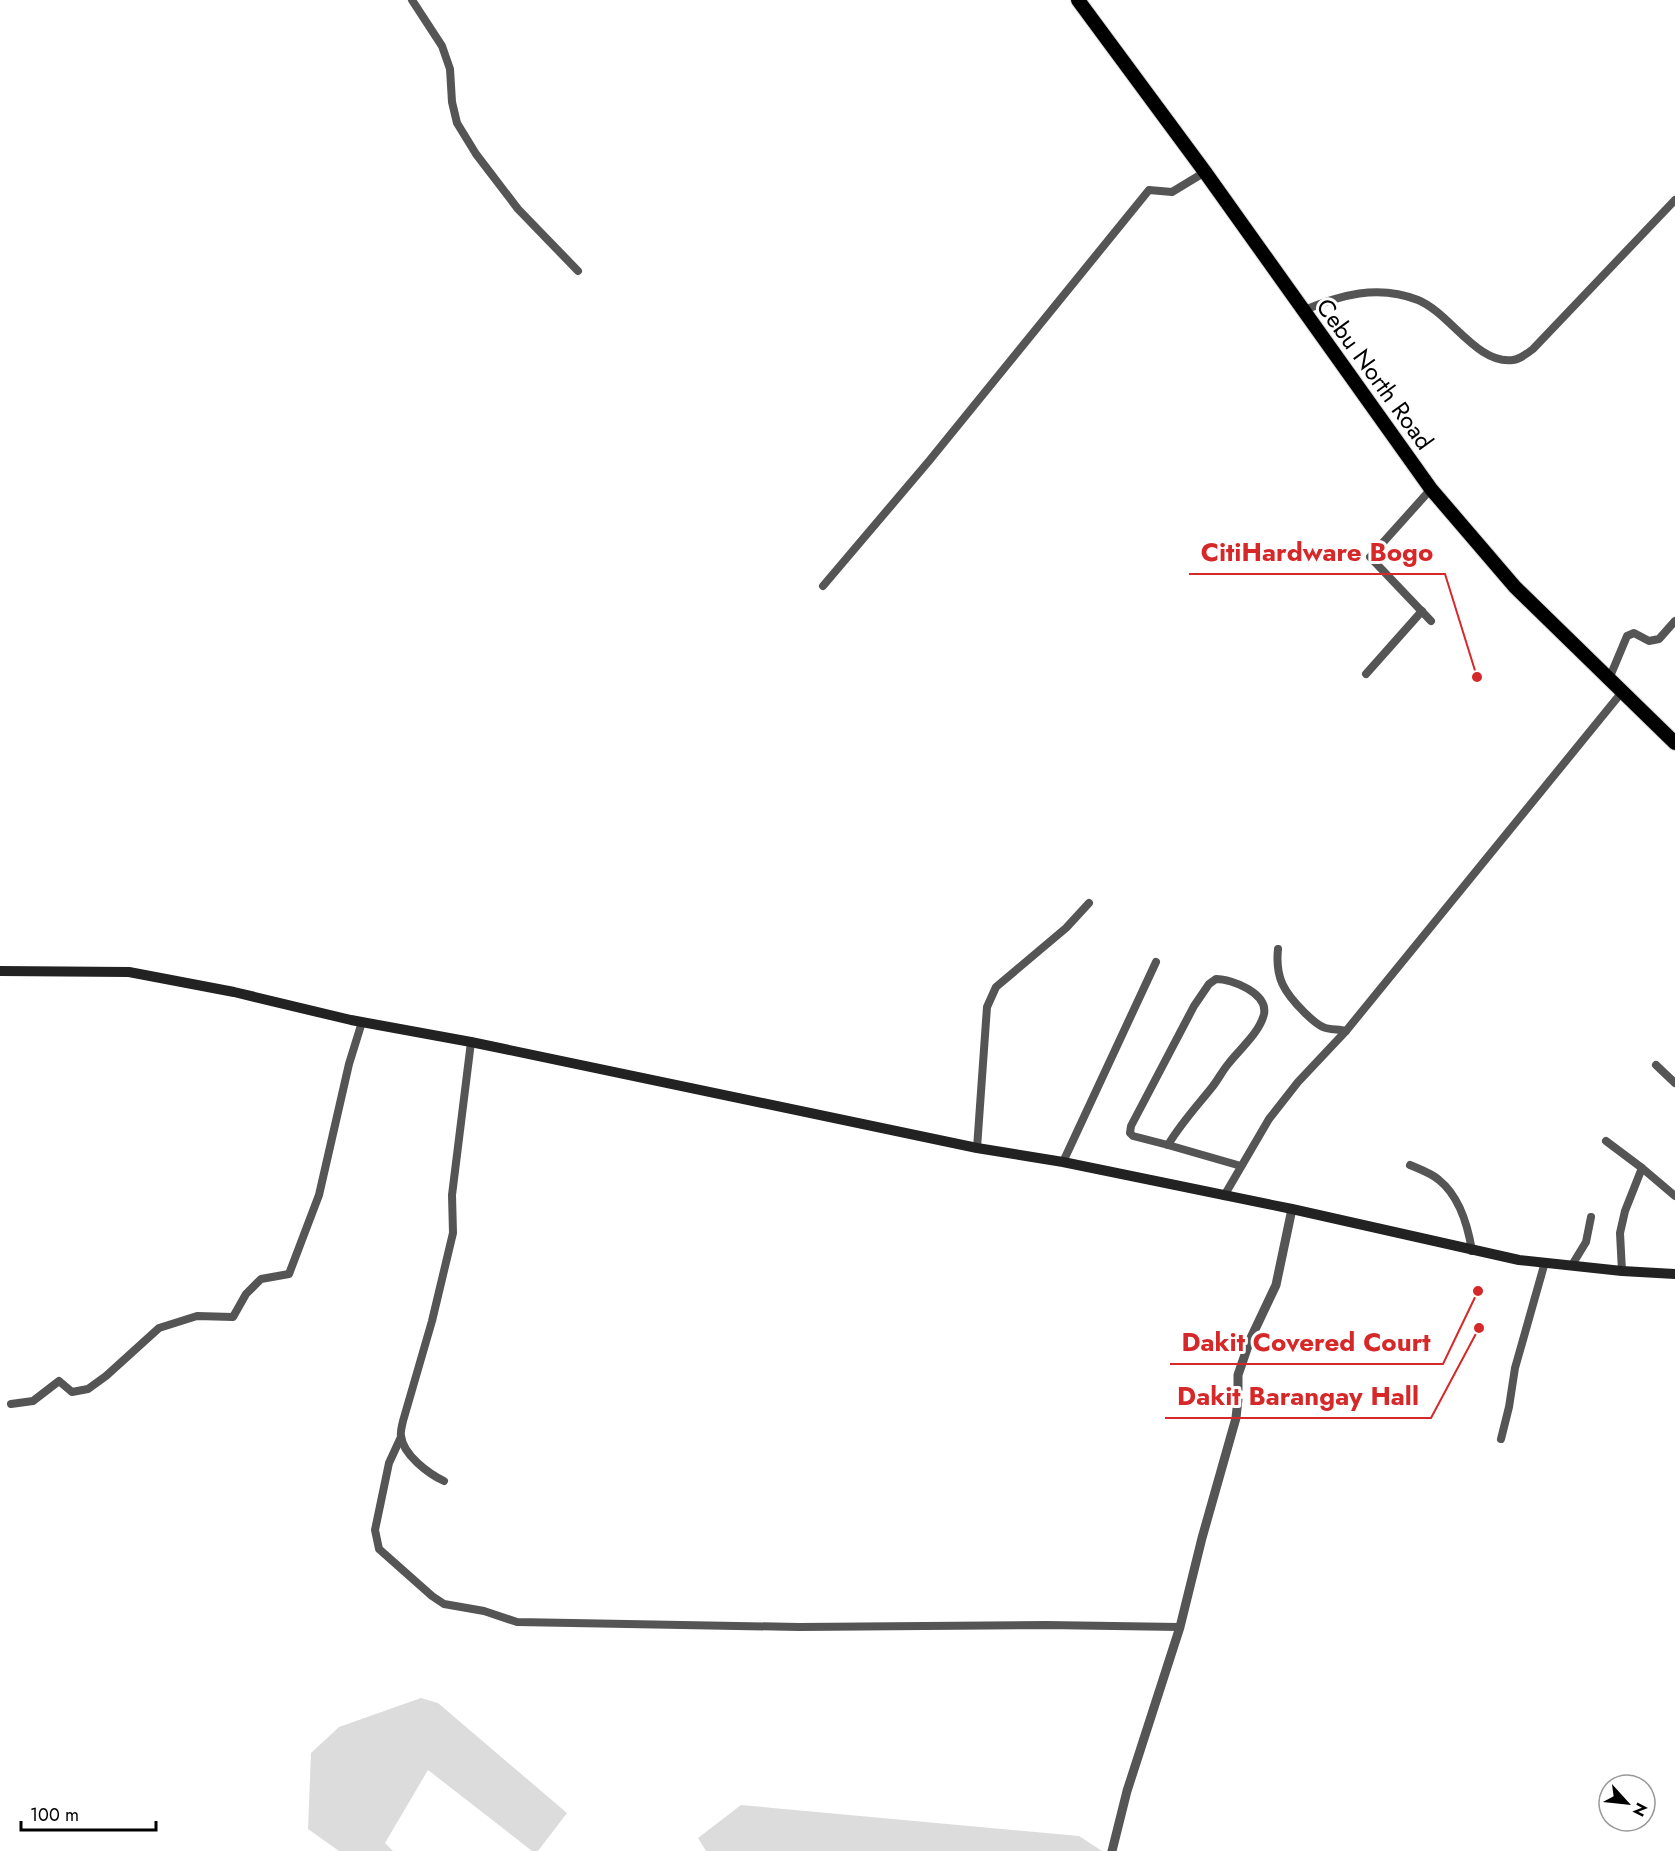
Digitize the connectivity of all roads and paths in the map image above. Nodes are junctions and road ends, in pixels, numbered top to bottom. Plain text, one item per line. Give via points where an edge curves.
1 (412, 0) edge
2 (1078, 0) edge
3 (1204, 172) junction
4 (1675, 201) edge
5 (578, 272) dead end
6 (1302, 311) junction
7 (1431, 489) junction
8 (823, 586) dead end
9 (1422, 611) junction
10 (1431, 621) dead end
11 (1675, 621) edge
12 (1366, 674) dead end
13 (1609, 679) junction
14 (1622, 692) junction
15 (1675, 743) edge
16 (1089, 903) dead end
17 (1278, 949) dead end
18 (1156, 962) dead end
19 (0, 971) edge
20 (362, 1022) junction
21 (1346, 1030) junction
22 (471, 1042) junction
23 (1656, 1065) dead end
24 (1675, 1083) edge
25 (1606, 1141) dead end
26 (1168, 1145) junction
27 (977, 1148) junction
28 (1063, 1162) junction
29 (1410, 1165) dead end
30 (1241, 1166) junction
31 (1642, 1168) junction
32 (1224, 1196) junction
33 (1675, 1196) edge
34 (1292, 1209) junction
35 (1591, 1217) dead end
36 (1472, 1251) junction
37 (1545, 1262) junction
38 (1572, 1265) junction
39 (1622, 1270) junction
40 (1675, 1274) edge
41 (11, 1404) dead end
42 (400, 1437) junction
43 (1501, 1439) dead end
44 (444, 1481) dead end
45 (1180, 1627) junction
46 (1112, 1851) edge

1 - 5 street via 442,46 450,69 457,123 518,209
2 - 3 highway, Cebu North Road
3 - 6 highway, Cebu North Road
3 - 8 street via 1172,192 1149,190
4 - 6 street via 1533,349 1516,360 1498,360 1419,301 1382,291 1335,297
6 - 7 highway, Cebu North Road
7 - 9 street via 1370,557
7 - 13 highway, Cebu North Road via 1515,587
9 - 10 street
9 - 12 street
11 - 13 street via 1659,639 1649,641 1634,633 1626,636
13 - 14 highway, Cebu North Road
14 - 15 highway, Cebu North Road
14 - 21 street
16 - 27 street via 1066,928 996,987 990,997
17 - 21 street via 1276,966 1289,997 1323,1027
18 - 28 street
19 - 20 main road via 129,972
20 - 22 main road
20 - 41 street via 319,1195 289,1274 261,1279 246,1294 233,1317 197,1316 159,1328 88,1389 72,1392 59,1381 33,1401
21 - 30 street via 1269,1119
22 - 27 main road
22 - 42 street via 452,1195 453,1233
23 - 24 street
25 - 31 street
26 - 26 street via 1255,1032 1263,1016 1262,1002 1235,982 1216,979 1209,984 1131,1126 1133,1136
26 - 30 street
27 - 28 main road
28 - 32 main road
29 - 36 street via 1438,1179 1452,1193 1469,1232
30 - 32 street
31 - 33 street
31 - 39 street via 1620,1233
32 - 34 main road
34 - 36 main road
34 - 45 street via 1276,1285 1238,1375 1236,1418
35 - 38 street via 1586,1242
36 - 37 main road
37 - 38 main road
37 - 43 street via 1515,1368
38 - 39 main road
39 - 40 main road
42 - 44 street via 407,1452
42 - 45 street via 389,1463 375,1530 379,1549 432,1596 459,1608 517,1622
45 - 46 street via 1127,1791

